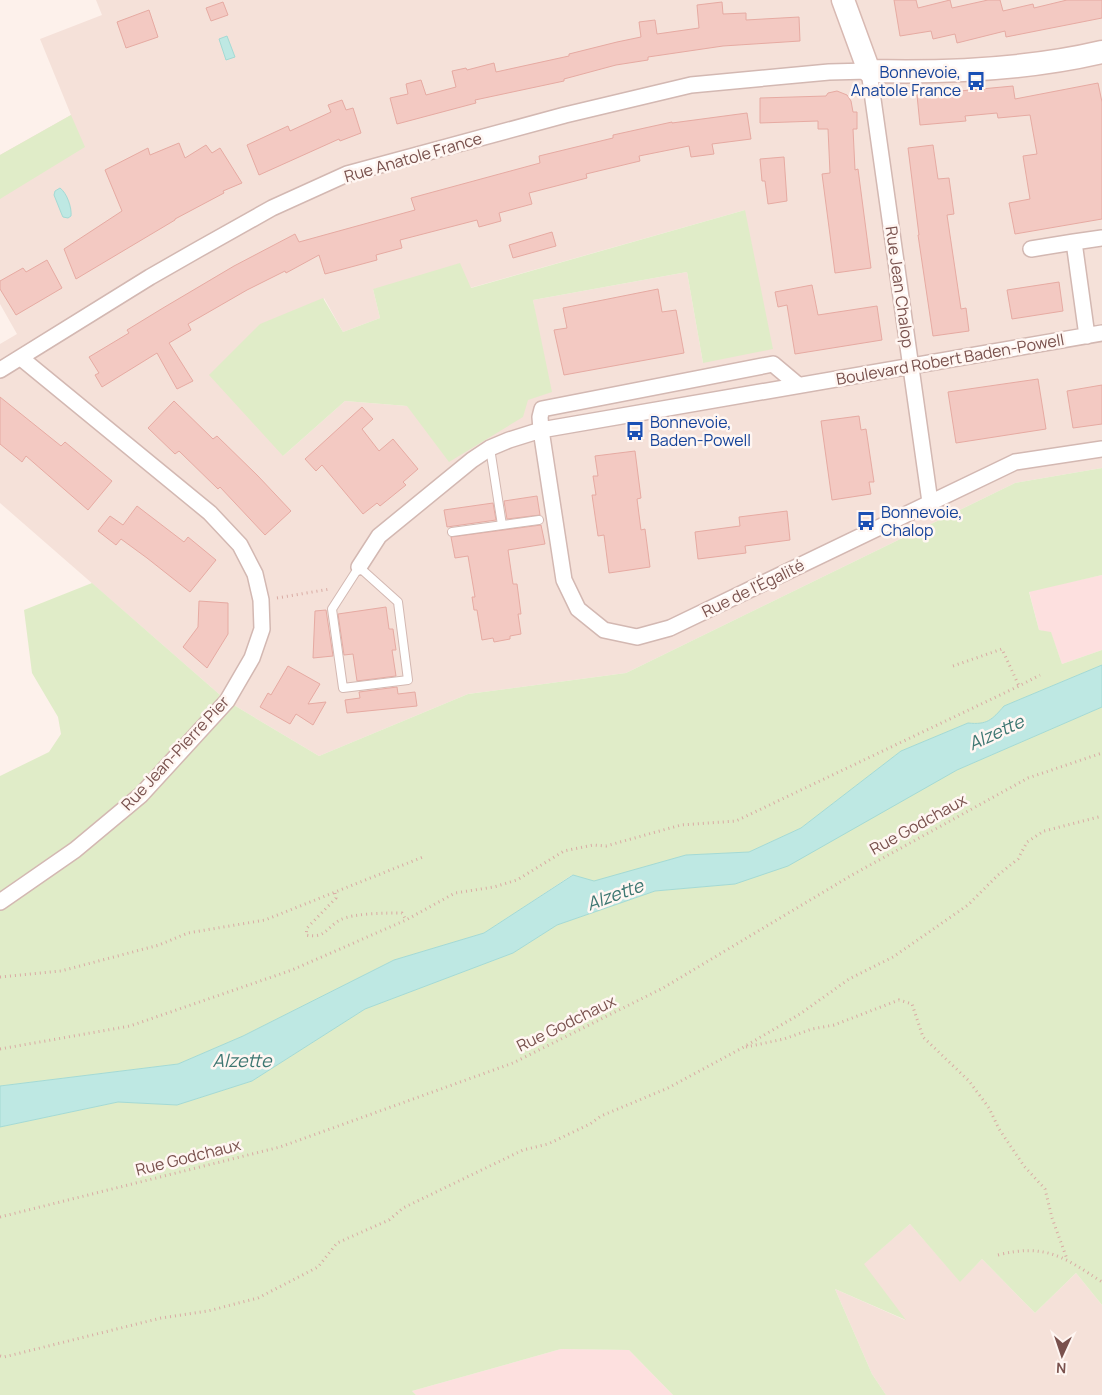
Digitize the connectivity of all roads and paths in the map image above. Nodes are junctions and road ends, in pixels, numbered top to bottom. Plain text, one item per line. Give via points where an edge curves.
1 (843, 0) edge
2 (1102, 52) edge
3 (869, 71) junction
4 (1102, 238) edge
5 (1074, 242) junction
6 (1031, 249) dead end
7 (1095, 335) edge
8 (21, 358) junction
9 (911, 366) junction
10 (0, 370) edge
11 (798, 385) junction
12 (541, 430) junction
13 (490, 448) junction
14 (1102, 449) edge
15 (930, 502) junction
16 (539, 520) dead end
17 (502, 525) junction
18 (452, 532) dead end
19 (359, 567) junction
20 (346, 587) junction
21 (261, 600) junction
22 (953, 666) dead end
23 (1040, 675) dead end
24 (1019, 686) junction
25 (1102, 753) edge
26 (1102, 816) edge
27 (423, 857) dead end
28 (335, 892) junction
29 (0, 902) edge
30 (406, 920) junction
31 (0, 977) edge
32 (742, 1048) junction
33 (0, 1049) edge
34 (0, 1217) edge
35 (998, 1255) dead end
36 (1067, 1260) junction
37 (1102, 1282) edge
38 (1, 1357) edge

1 - 3 main road
2 - 3 main road via 1001,68
3 - 8 street, Rue Anatole France via 691,85 565,115 347,174 272,208 215,240
3 - 9 street, Rue Jean Chalop
4 - 5 street
5 - 6 street
5 - 7 street
7 - 9 street, Boulevard Robert Baden-Powell
8 - 10 street, Rue Anatole France
8 - 21 street, Rue Jean-Pierre Pier via 210,513 240,545 255,574
9 - 11 street, Boulevard Robert Baden-Powell
9 - 15 street, Rue Jean Chalop
11 - 12 street, Boulevard Robert Baden-Powell
11 - 12 street via 773,364 542,409
12 - 13 street, Boulevard Robert Baden-Powell
12 - 15 street, Rue de l'Égalité via 564,580 578,610 604,630 637,637 670,628
13 - 17 lane
13 - 19 street, Boulevard Robert Baden-Powell via 379,536
14 - 15 street, Rue de l'Égalité via 1015,462
16 - 17 lane
17 - 18 lane
19 - 20 lane
19 - 20 lane via 398,602 408,680 344,688 332,609
20 - 21 path
21 - 29 street, Rue Jean-Pierre Pier via 262,629 252,658 227,701 140,794 75,850
22 - 24 path via 1002,650
23 - 24 path
24 - 30 path via 736,821 681,825 606,846 593,845 564,851 517,880 455,893
25 - 34 path, Rue Godchaux via 1028,778 852,875 663,988 514,1063 280,1148
26 - 32 path via 1044,831 1028,842 1018,859 968,905 893,958 849,980
27 - 28 path
28 - 30 path via 336,898 307,928 306,936 323,935 341,920 376,913 402,913
28 - 31 path via 265,920 188,933 159,945 61,971
30 - 33 path via 292,970 130,1026
32 - 36 path via 834,1025 899,1000 912,1004 923,1037 970,1082 1024,1166 1045,1189
32 - 38 path via 668,1088 601,1116 548,1144 523,1150 403,1208 389,1220 337,1243 318,1267 258,1298
35 - 36 path via 1017,1250 1043,1251
36 - 37 path

